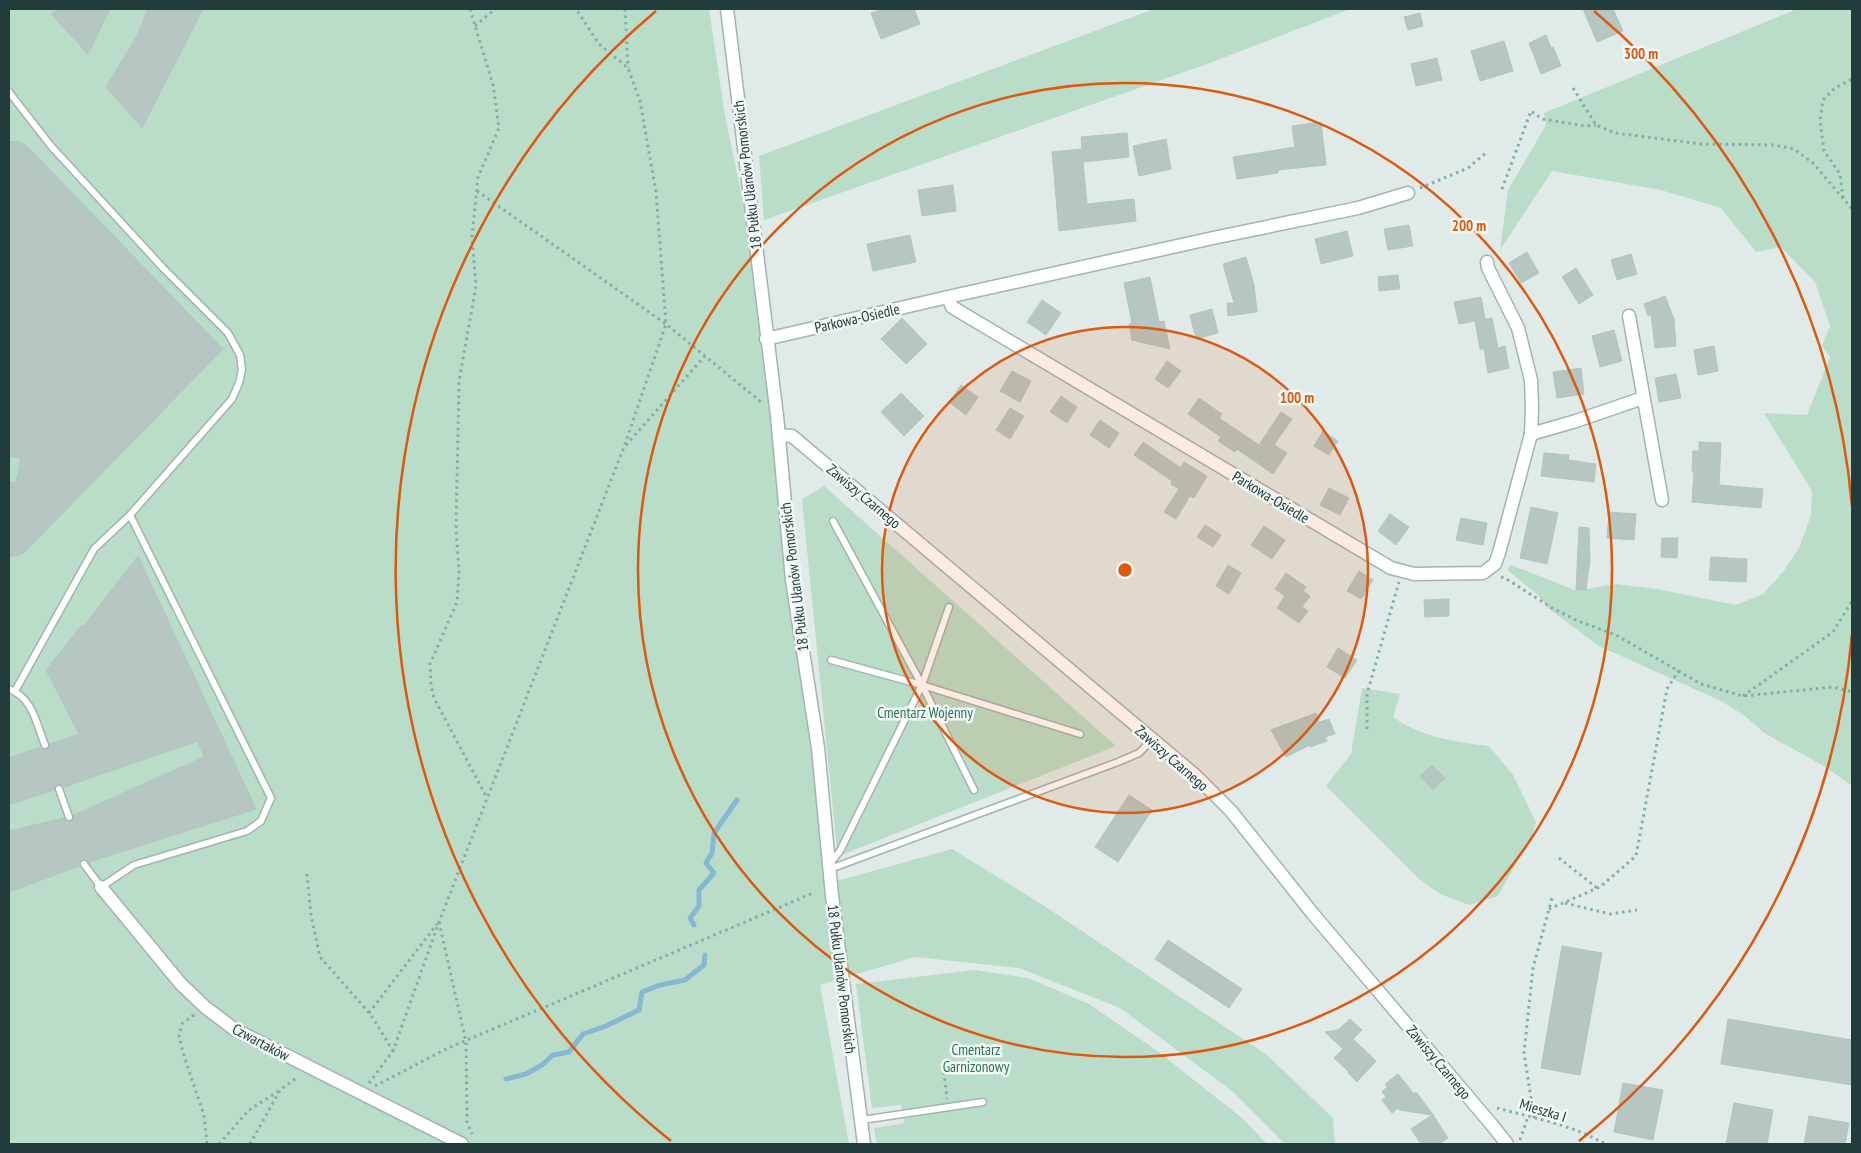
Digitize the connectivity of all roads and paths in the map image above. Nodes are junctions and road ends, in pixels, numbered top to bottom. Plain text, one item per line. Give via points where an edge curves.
1 (470, 9) edge
2 (495, 9) edge
3 (576, 9) edge
4 (625, 9) edge
5 (727, 9) edge
6 (475, 26) junction
7 (628, 68) junction
8 (1852, 79) edge
9 (1573, 88) dead end
10 (9, 92) edge
11 (1596, 125) junction
12 (1486, 153) dead end
13 (1502, 189) dead end
14 (477, 191) junction
15 (1408, 193) joint
16 (1843, 199) junction
17 (1852, 209) edge
18 (1487, 262) dead end
19 (948, 297) junction
20 (1628, 316) dead end
21 (666, 324) junction
22 (766, 339) junction
23 (705, 356) junction
24 (1643, 398) junction
25 (777, 416) junction
26 (1530, 434) junction
27 (779, 436) junction
28 (624, 447) junction
29 (1662, 500) dead end
30 (130, 516) junction
31 (833, 521) dead end
32 (1402, 572) junction
33 (1483, 574) junction
34 (1852, 601) edge
35 (949, 607) dead end
36 (831, 660) dead end
37 (1679, 670) junction
38 (922, 685) junction
39 (12, 690) edge
40 (1852, 692) edge
41 (1743, 696) junction
42 (1367, 729) dead end
43 (1080, 734) dead end
44 (1152, 740) junction
45 (45, 745) dead end
46 (59, 789) dead end
47 (974, 790) dead end
48 (488, 799) junction
49 (69, 817) dead end
50 (1559, 858) dead end
51 (84, 864) dead end
52 (829, 867) junction
53 (307, 874) dead end
54 (102, 887) junction
55 (1597, 888) junction
56 (811, 894) dead end
57 (1552, 898) dead end
58 (1564, 903) junction
59 (1549, 909) junction
60 (1637, 910) dead end
61 (439, 922) junction
62 (205, 1007) junction
63 (369, 1013) junction
64 (466, 1042) junction
65 (393, 1051) junction
66 (944, 1072) dead end
67 (290, 1082) dead end
68 (371, 1088) junction
69 (280, 1090) junction
70 (380, 1092) dead end
71 (983, 1102) dead end
72 (1472, 1102) junction
73 (949, 1107) junction
74 (1528, 1117) junction
75 (1534, 1118) junction
76 (862, 1120) junction
77 (467, 1122) dead end
78 (474, 1138) dead end
79 (464, 1139) edge
80 (207, 1144) edge
81 (219, 1144) edge
82 (250, 1144) edge
83 (864, 1144) edge
84 (1507, 1144) edge
85 (1519, 1144) edge
86 (1605, 1144) edge

1 - 6 path
2 - 6 path
3 - 7 path via 599,44
4 - 7 path
5 - 22 street, 18 Pułku Ułanów Pomorskich
6 - 14 path via 492,86 499,128 478,177
7 - 21 path via 640,101 656,192
8 - 16 path via 1835,88 1823,100 1820,121 1824,151 1840,174
9 - 11 path
10 - 30 lane via 50,146 228,333 240,355 242,370 232,399
11 - 13 path via 1542,119 1530,111
11 - 16 path via 1615,133 1701,144 1774,145 1794,149 1813,164
12 - 15 path via 1468,168
14 - 21 path
14 - 48 path via 472,237 476,286 459,381 457,602 430,664 434,698
15 - 19 street, Parkowa-Osiedle via 1358,208
16 - 17 path
18 - 26 street via 1518,328 1526,354 1531,380
19 - 22 street, Parkowa-Osiedle
19 - 32 street, Parkowa-Osiedle via 952,307
20 - 24 street
21 - 23 path
21 - 28 path
22 - 25 street, 18 Pułku Ułanów Pomorskich
23 - 25 path
23 - 28 path
24 - 26 street via 1576,422
24 - 29 street
25 - 27 street, 18 Pułku Ułanów Pomorskich
26 - 33 street via 1499,553 1495,564
27 - 44 street, Zawiszy Czarnego via 792,436
27 - 52 street, 18 Pułku Ułanów Pomorskich via 792,580 818,748
28 - 48 path
30 - 39 lane via 94,549
30 - 54 lane via 271,798 261,821 247,831 134,865
31 - 38 lane
32 - 33 street, Parkowa-Osiedle
32 - 42 path via 1367,694
33 - 37 path via 1506,578 1552,608 1616,635
34 - 41 path via 1833,632
35 - 38 lane
36 - 38 lane
37 - 41 path via 1701,684
37 - 55 path via 1667,689 1636,856
38 - 43 lane
38 - 47 lane
38 - 52 lane via 840,852
39 - 45 lane via 28,701
40 - 41 path via 1832,687
44 - 52 lane via 1139,753 1118,762
44 - 72 street, Zawiszy Czarnego via 1196,776 1231,811 1313,914
46 - 49 lane
48 - 61 path
50 - 55 path
51 - 54 lane
52 - 76 street, 18 Pułku Ułanów Pomorskich
53 - 63 path via 310,915 320,958
54 - 62 street, Czwartaków via 180,983
55 - 58 path
56 - 64 path
57 - 59 path
58 - 59 path
58 - 60 path via 1610,914
59 - 75 path via 1533,968 1524,1053
61 - 63 path
61 - 64 path
61 - 65 path
62 - 79 street, Czwartaków via 234,1029
62 - 80 path via 182,1024 180,1036 204,1115
63 - 65 path
64 - 68 path
64 - 77 path
65 - 68 path via 366,1086
66 - 73 path
67 - 69 path
68 - 70 path
69 - 81 path via 249,1110
69 - 82 path
71 - 73 lane
72 - 74 path, Mieszka I
72 - 84 street, Zawiszy Czarnego
73 - 76 lane
74 - 75 path, Mieszka I
74 - 85 path
75 - 86 path, Mieszka I
76 - 83 street, 18 Pułku Ułanów Pomorskich
78 - 79 path

